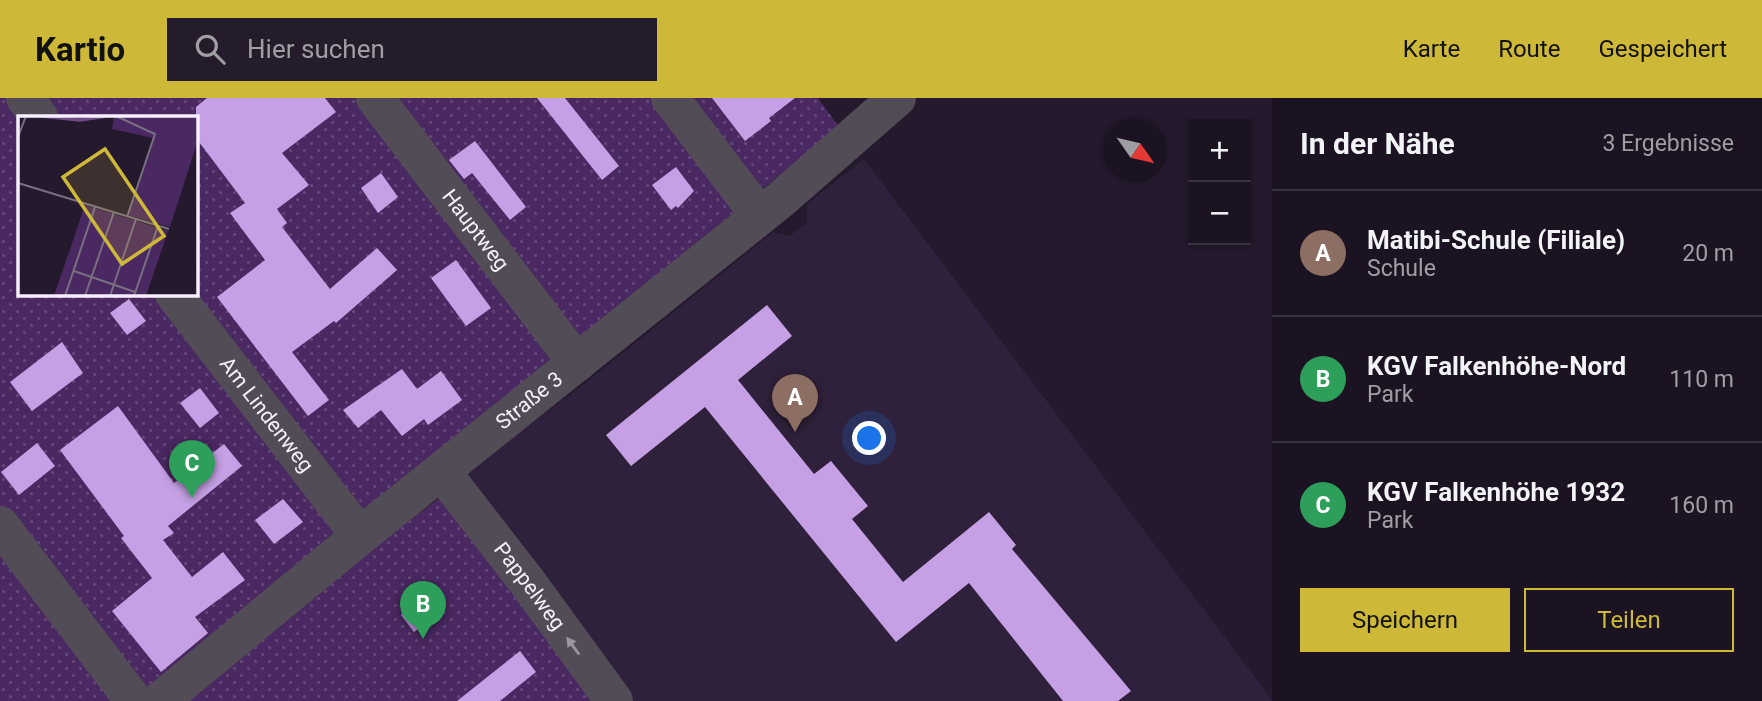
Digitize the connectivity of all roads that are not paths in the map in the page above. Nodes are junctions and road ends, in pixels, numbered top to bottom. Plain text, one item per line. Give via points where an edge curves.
1 (25, 98) edge
2 (375, 98) edge
3 (670, 98) edge
4 (897, 98) edge
5 (38, 116) edge
6 (760, 216) junction
7 (176, 296) edge
8 (577, 363) junction
9 (442, 471) junction
10 (0, 525) edge
11 (360, 536) junction
12 (134, 701) edge
13 (160, 701) edge
14 (614, 701) edge

1 - 5 street
2 - 8 street, Hauptweg
3 - 6 street
4 - 6 street, Straße 3
6 - 8 street, Straße 3
7 - 11 street, Am Lindenweg
8 - 9 street, Straße 3
9 - 11 street, Straße 3
14 -> 9 street, Pappelweg
10 - 12 street
11 - 13 street, Straße 3

